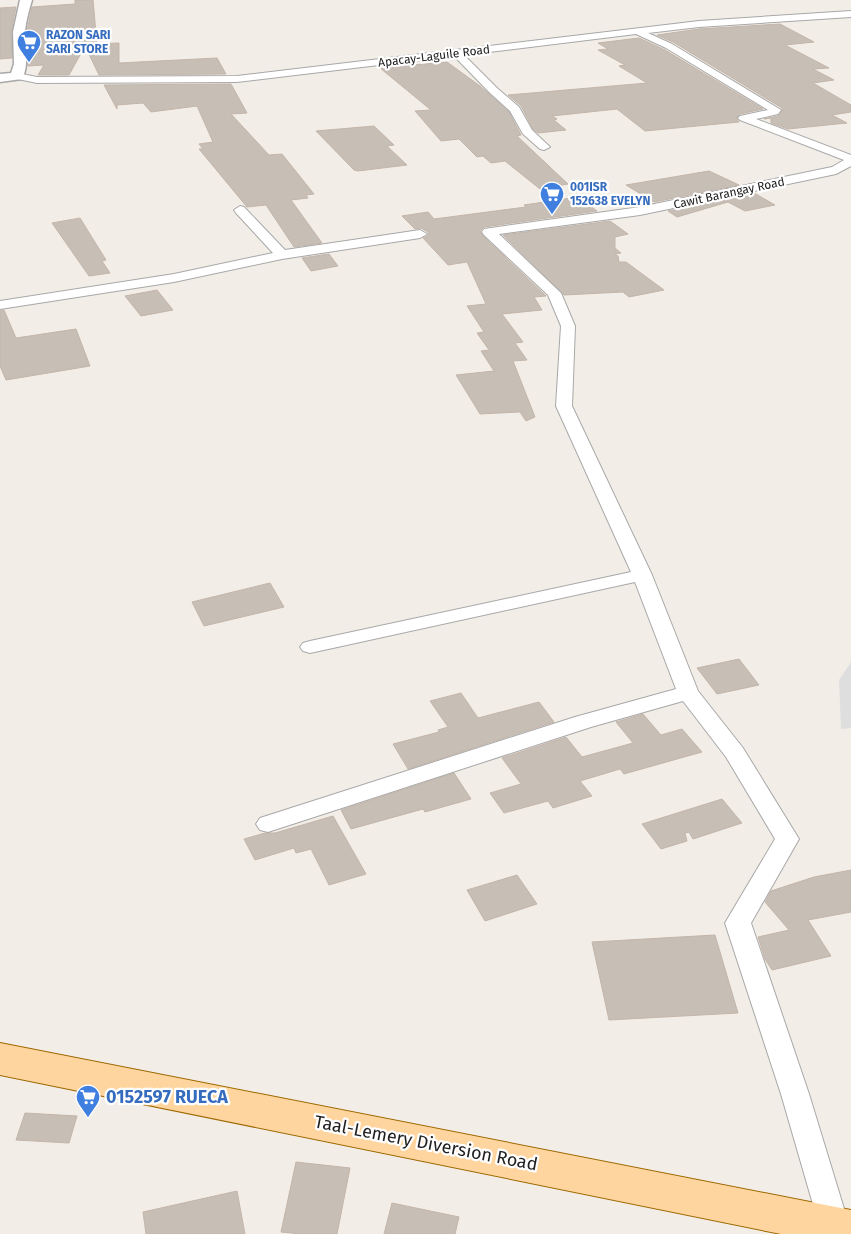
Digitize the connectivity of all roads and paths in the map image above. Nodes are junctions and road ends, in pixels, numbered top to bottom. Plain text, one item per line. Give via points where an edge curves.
1 (26, 0) edge
2 (851, 14) edge
3 (636, 31) junction
4 (458, 54) junction
5 (17, 76) junction
6 (0, 78) edge
7 (544, 147) dead end
8 (851, 160) edge
9 (240, 210) dead end
10 (420, 234) dead end
11 (282, 255) junction
12 (0, 305) edge
13 (642, 575) junction
14 (310, 647) dead end
15 (688, 694) junction
16 (268, 824) dead end
17 (0, 1059) edge
18 (840, 1229) edge

1 - 5 street via 19,32
2 - 3 street, Apacay-Laguile Road
3 - 4 street, Apacay-Laguile Road
3 - 8 street, Cawit Barangay Road via 669,46 776,110 744,118
4 - 5 street, Apacay-Laguile Road via 237,79 37,80
4 - 7 street via 515,109 527,132
5 - 6 street
8 - 13 street, Cawit Barangay Road via 836,170 640,211 489,232 554,293 568,326 564,406
9 - 11 street
10 - 11 street
11 - 12 street via 174,278
13 - 14 street
13 - 15 street
15 - 16 street via 584,722
15 - 18 street via 735,753 787,839 738,923
17 - 18 main road, Taal-Lemery Diversion Road

